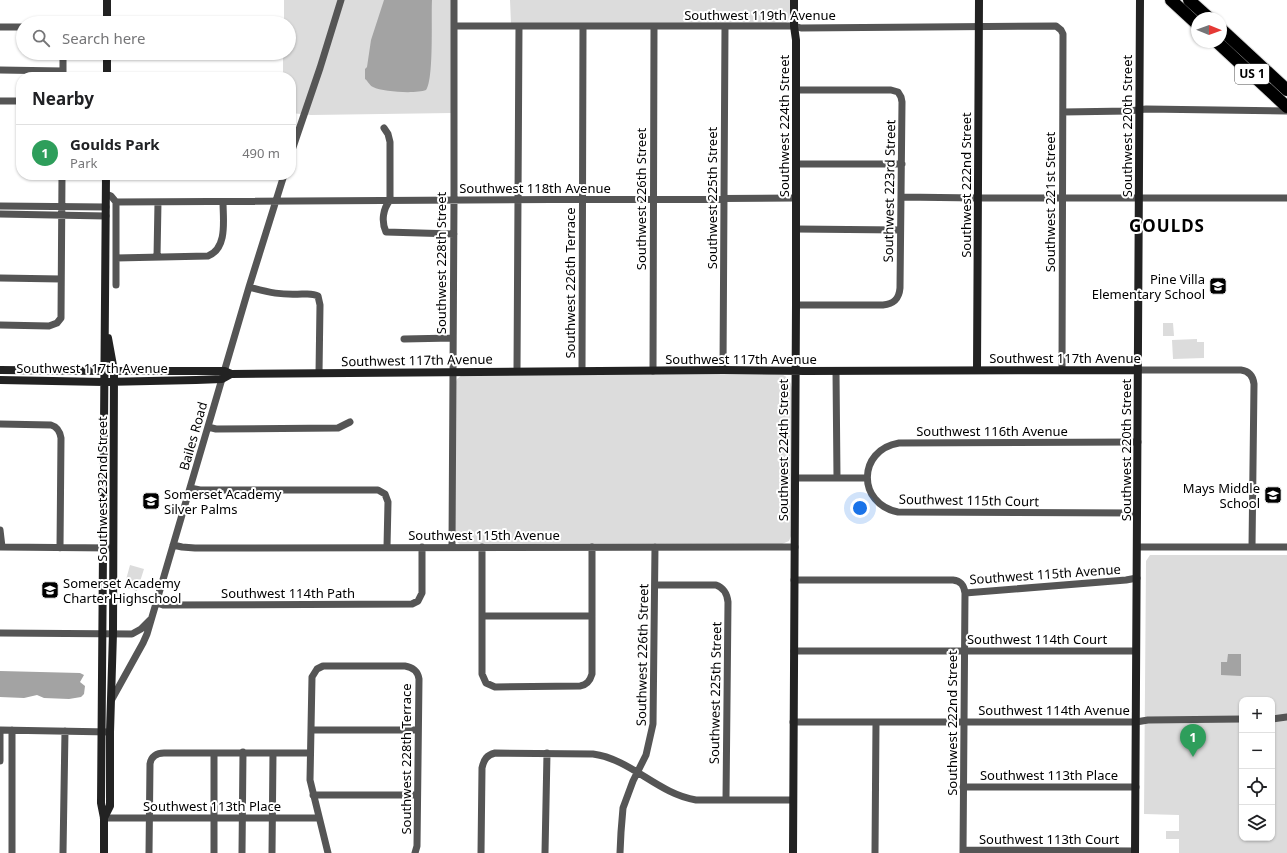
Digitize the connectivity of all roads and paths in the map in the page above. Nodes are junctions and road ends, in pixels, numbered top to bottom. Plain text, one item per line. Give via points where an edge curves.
1 (107, 0) edge
2 (341, 0) edge
3 (454, 0) edge
4 (794, 0) edge
5 (979, 0) edge
6 (1140, 0) edge
7 (1171, 0) edge
8 (1181, 0) edge
9 (1189, 0) edge
10 (1194, 12) edge
11 (1202, 12) edge
12 (107, 16) edge
13 (1191, 18) edge
14 (454, 26) junction
15 (519, 26) junction
16 (654, 26) junction
17 (725, 26) junction
18 (794, 26) junction
19 (0, 27) edge
20 (16, 27) edge
21 (583, 27) junction
22 (979, 27) junction
23 (1063, 34) joint
24 (1227, 35) edge
25 (1223, 48) edge
26 (63, 60) edge
27 (107, 60) edge
28 (0, 70) edge
29 (32, 72) edge
30 (63, 72) edge
31 (107, 72) edge
32 (796, 90) junction
33 (1287, 90) edge
34 (0, 101) edge
35 (16, 101) edge
36 (1287, 107) edge
37 (1140, 110) junction
38 (1287, 111) edge
39 (1063, 112) junction
40 (384, 128) dead end
41 (296, 138) edge
42 (796, 164) junction
43 (902, 164) junction
44 (62, 180) edge
45 (106, 180) edge
46 (282, 180) edge
47 (106, 194) junction
48 (901, 197) junction
49 (796, 198) junction
50 (978, 198) junction
51 (1062, 198) junction
52 (1287, 198) edge
53 (653, 199) junction
54 (724, 199) junction
55 (1139, 199) junction
56 (390, 200) junction
57 (454, 200) junction
58 (518, 200) junction
59 (582, 200) junction
60 (275, 201) junction
61 (116, 202) junction
62 (158, 202) junction
63 (223, 202) junction
64 (0, 206) edge
65 (62, 207) junction
66 (106, 211) junction
67 (0, 214) edge
68 (62, 215) junction
69 (796, 229) junction
70 (900, 230) junction
71 (454, 234) junction
72 (157, 257) junction
73 (116, 258) junction
74 (0, 278) edge
75 (61, 278) junction
76 (116, 285) dead end
77 (249, 287) junction
78 (796, 305) junction
79 (0, 325) edge
80 (104, 328) junction
81 (453, 338) junction
82 (404, 339) dead end
83 (0, 370) edge
84 (723, 370) junction
85 (977, 370) junction
86 (1062, 370) junction
87 (1138, 370) junction
88 (104, 371) junction
89 (114, 371) junction
90 (518, 371) junction
91 (582, 371) junction
92 (653, 371) junction
93 (795, 371) junction
94 (836, 371) junction
95 (453, 372) junction
96 (319, 373) junction
97 (226, 374) junction
98 (0, 380) edge
99 (104, 382) junction
100 (114, 382) junction
101 (350, 422) dead end
102 (0, 424) edge
103 (208, 427) junction
104 (1138, 442) junction
105 (795, 478) junction
106 (837, 478) junction
107 (866, 478) junction
108 (190, 488) junction
109 (1137, 513) junction
110 (0, 530) edge
111 (173, 546) junction
112 (1, 547) edge
113 (387, 547) junction
114 (422, 547) junction
115 (452, 547) junction
116 (482, 547) junction
117 (592, 547) junction
118 (655, 547) junction
119 (795, 547) junction
120 (1137, 547) junction
121 (1252, 547) junction
122 (1287, 547) edge
123 (60, 548) junction
124 (103, 548) junction
125 (113, 548) junction
126 (1137, 578) junction
127 (794, 580) junction
128 (655, 585) junction
129 (965, 593) junction
130 (157, 603) junction
131 (483, 616) junction
132 (592, 616) junction
133 (152, 619) junction
134 (0, 633) edge
135 (113, 633) junction
136 (103, 634) junction
137 (132, 634) junction
138 (139, 650) junction
139 (794, 651) junction
140 (964, 651) junction
141 (1136, 651) junction
142 (112, 699) junction
143 (1287, 717) edge
144 (1239, 719) edge
145 (1275, 719) edge
146 (964, 721) junction
147 (794, 722) junction
148 (876, 722) junction
149 (1136, 722) junction
150 (0, 730) edge
151 (12, 730) junction
152 (311, 730) junction
153 (418, 730) junction
154 (65, 731) junction
155 (106, 732) junction
156 (243, 752) junction
157 (273, 752) junction
158 (214, 753) junction
159 (310, 753) junction
160 (546, 753) junction
161 (0, 761) edge
162 (638, 772) junction
163 (963, 787) junction
164 (1136, 787) junction
165 (313, 795) junction
166 (417, 795) junction
167 (726, 799) junction
168 (793, 800) junction
169 (104, 818) junction
170 (149, 818) junction
171 (214, 818) junction
172 (243, 818) junction
173 (273, 818) junction
174 (319, 818) junction
175 (963, 851) edge
176 (1028, 852) edge
177 (1092, 852) edge
178 (1136, 852) edge
179 (12, 853) edge
180 (64, 853) edge
181 (104, 853) edge
182 (149, 853) edge
183 (214, 853) edge
184 (242, 853) edge
185 (272, 853) edge
186 (328, 853) edge
187 (415, 853) edge
188 (481, 853) edge
189 (546, 853) edge
190 (620, 853) edge
191 (792, 853) edge
192 (875, 853) edge

1 - 12 street
2 - 41 street
3 - 14 street, Southwest 228th Street
4 - 18 street, Southwest 224th Street
5 - 22 street, Southwest 222nd Street
6 - 37 street, Southwest 220th Street
7 - 13 highway
8 - 10 highway
9 - 11 highway
14 - 15 street, Southwest 119th Avenue
14 - 57 street, Southwest 228th Street
15 - 21 street, Southwest 119th Avenue
15 - 58 street
16 - 17 street, Southwest 119th Avenue
16 - 21 street, Southwest 119th Avenue
16 - 53 street, Southwest 226th Street
17 - 18 street, Southwest 119th Avenue
17 - 54 street, Southwest 225th Street
18 - 22 street, Southwest 119th Avenue
18 - 32 street, Southwest 224th Street
19 - 20 street
21 - 59 street, Southwest 226th Terrace
22 - 23 street, Southwest 119th Avenue via 1054,25
22 - 50 street, Southwest 222nd Street
23 - 39 street, Southwest 221st Street
24 - 33 highway, US 1
25 - 36 highway, US 1
26 - 30 street
27 - 31 street
28 - 29 street
32 - 42 street, Southwest 224th Street
32 - 43 street, Southwest 223rd Street via 898,92 902,100
34 - 35 street
37 - 38 street
37 - 39 street
37 - 55 street, Southwest 220th Street
39 - 51 street, Southwest 221st Street
40 - 56 street via 390,142
42 - 43 street
42 - 49 street, Southwest 224th Street
43 - 48 street, Southwest 223rd Street
44 - 65 street
45 - 47 street, Southwest 232nd Street
46 - 60 street, Bailes Road
47 - 61 street
47 - 66 street, Southwest 232nd Street
48 - 50 street
48 - 70 street, Southwest 223rd Street
49 - 54 street, Southwest 118th Avenue
49 - 69 street, Southwest 224th Street
50 - 51 street
50 - 85 street, Southwest 222nd Street
51 - 55 street
51 - 86 street, Southwest 221st Street
52 - 55 street
53 - 54 street, Southwest 118th Avenue
53 - 59 street, Southwest 118th Avenue
53 - 92 street, Southwest 226th Street
54 - 84 street, Southwest 225th Street
55 - 87 street, Southwest 220th Street
56 - 57 street, Southwest 118th Avenue
56 - 60 street, Southwest 118th Avenue
56 - 71 street via 385,208 383,224 386,232
57 - 58 street, Southwest 118th Avenue
57 - 71 street, Southwest 228th Street
58 - 59 street, Southwest 118th Avenue
58 - 90 street
59 - 91 street, Southwest 226th Terrace
60 - 63 street, Southwest 118th Avenue
60 - 77 street, Bailes Road
61 - 62 street, Southwest 118th Avenue
61 - 73 street
62 - 63 street, Southwest 118th Avenue
62 - 72 street
63 - 72 street via 222,239 214,253 208,256
64 - 65 street
65 - 66 street
65 - 68 street
66 - 68 street
66 - 80 street, Southwest 232nd Street
67 - 68 street
68 - 75 street
69 - 70 street
69 - 78 street, Southwest 224th Street
70 - 78 street, Southwest 223rd Street via 900,288 896,301 890,304
71 - 81 street, Southwest 228th Street
72 - 73 street
73 - 76 street
74 - 75 street
75 - 79 street via 61,316 57,323 49,326
77 - 96 street via 280,295 318,296
77 - 97 street, Bailes Road
78 - 93 street, Southwest 224th Street
80 - 88 street, Southwest 232nd Street
80 - 89 street, Southwest 232nd Street
81 - 82 street
81 - 95 street, Southwest 228th Street
83 - 88 street, Southwest 117th Avenue
84 - 92 street, Southwest 117th Avenue
84 - 93 street, Southwest 117th Avenue
85 - 86 street, Southwest 117th Avenue
85 - 94 street, Southwest 117th Avenue
86 - 87 street, Southwest 117th Avenue
87 - 104 street, Southwest 220th Street
87 - 121 street, Southwest 117th Avenue via 1241,370 1250,374 1254,384
88 - 89 street, Southwest 117th Avenue
88 - 99 street, Southwest 232nd Street
89 - 97 street, Southwest 117th Avenue
89 - 100 street, Southwest 232nd Street
90 - 91 street, Southwest 117th Avenue
90 - 95 street, Southwest 117th Avenue
91 - 92 street, Southwest 117th Avenue
93 - 94 street, Southwest 117th Avenue
93 - 105 street, Southwest 224th Street
94 - 106 street
95 - 96 street, Southwest 117th Avenue
95 - 115 street, Southwest 228th Street
96 - 97 street, Southwest 117th Avenue
97 - 100 street, Southwest 117th Avenue
97 - 103 street, Bailes Road
98 - 99 street, Southwest 117th Avenue
99 - 100 street, Southwest 117th Avenue
99 - 124 street, Southwest 232nd Street
100 - 125 street, Southwest 232nd Street
101 - 103 street via 338,428
102 - 123 street via 49,424 58,429
103 - 108 street, Bailes Road
104 - 107 street, Southwest 116th Avenue via 899,443 886,446 878,453 870,462
104 - 109 street, Southwest 220th Street
105 - 106 street
105 - 119 street, Southwest 224th Street
106 - 107 street
107 - 109 street, Southwest 115th Court via 875,500 886,508 898,512
108 - 111 street, Bailes Road
108 - 113 street via 212,491 382,492 388,502
109 - 120 street, Southwest 220th Street
110 - 112 street
111 - 113 street, Southwest 115th Avenue
111 - 130 street, Bailes Road
112 - 123 street
113 - 114 street, Southwest 115th Avenue
114 - 115 street, Southwest 115th Avenue
114 - 130 street, Southwest 114th Path via 422,593 414,604
115 - 116 street, Southwest 115th Avenue
116 - 117 street, Southwest 115th Avenue
116 - 131 street
117 - 118 street, Southwest 115th Avenue
117 - 132 street
118 - 119 street, Southwest 115th Avenue
118 - 128 street, Southwest 226th Street
119 - 127 street, Southwest 224th Street
120 - 121 street
120 - 126 street, Southwest 220th Street
121 - 122 street
123 - 124 street
124 - 125 street
124 - 136 street, Southwest 232nd Street
125 - 135 street, Southwest 232nd Street
126 - 129 street, Southwest 115th Avenue
126 - 141 street, Southwest 220th Street
127 - 129 street, Southwest 115th Avenue via 953,580 961,583
127 - 139 street, Southwest 224th Street
128 - 162 street, Southwest 226th Street via 654,724 650,744
128 - 167 street, Southwest 225th Street via 711,585 718,586 727,594
129 - 140 street, Southwest 222nd Street
130 - 133 street, Bailes Road
131 - 132 street
131 - 132 street via 482,674 486,683 495,687 586,684 592,674
133 - 137 street
133 - 138 street, Bailes Road
134 - 136 street
135 - 136 street
135 - 137 street
135 - 142 street, Southwest 232nd Street
136 - 155 street, Southwest 232nd Street
137 - 138 street via 140,639
138 - 142 street, Bailes Road
139 - 140 street, Southwest 114th Court
139 - 147 street, Southwest 224th Street
140 - 141 street, Southwest 114th Court
140 - 146 street, Southwest 222nd Street
141 - 149 street, Southwest 220th Street
142 - 155 street, Southwest 232nd Street
143 - 145 street
144 - 149 street, Southwest 114th Avenue
146 - 148 street, Southwest 114th Avenue
146 - 149 street, Southwest 114th Avenue
146 - 163 street, Southwest 222nd Street
147 - 148 street, Southwest 114th Avenue
147 - 168 street, Southwest 224th Street
148 - 192 street
149 - 164 street, Southwest 220th Street
150 - 151 street
150 - 161 street
151 - 154 street
151 - 179 street
152 - 153 street
152 - 153 street, Southwest 228th Terrace via 312,679 316,669 323,666 411,668 418,677
152 - 159 street
153 - 166 street, Southwest 228th Terrace
154 - 155 street
154 - 180 street
155 - 169 street, Southwest 232nd Street via 101,803
156 - 157 street
156 - 158 street
156 - 172 street
157 - 159 street
157 - 173 street
158 - 170 street via 164,753 153,757 150,764
158 - 171 street
159 - 165 street
160 - 162 street via 604,755
160 - 188 street via 497,753 487,756 482,772
160 - 189 street
162 - 167 street via 684,798
162 - 190 street, Southwest 226th Street via 623,808
163 - 164 street, Southwest 113th Place
163 - 175 street, Southwest 222nd Street
164 - 178 street, Southwest 220th Street
165 - 166 street
165 - 174 street
166 - 187 street, Southwest 228th Terrace
167 - 168 street
168 - 191 street, Southwest 224th Street
169 - 170 street, Southwest 113th Place
169 - 181 street, Southwest 232nd Street
170 - 171 street, Southwest 113th Place
170 - 182 street
171 - 172 street, Southwest 113th Place
171 - 183 street
172 - 173 street, Southwest 113th Place
172 - 184 street
173 - 174 street, Southwest 113th Place
173 - 185 street
174 - 186 street
175 - 176 street, Southwest 113th Court
176 - 177 street, Southwest 113th Court
177 - 178 street, Southwest 113th Court

